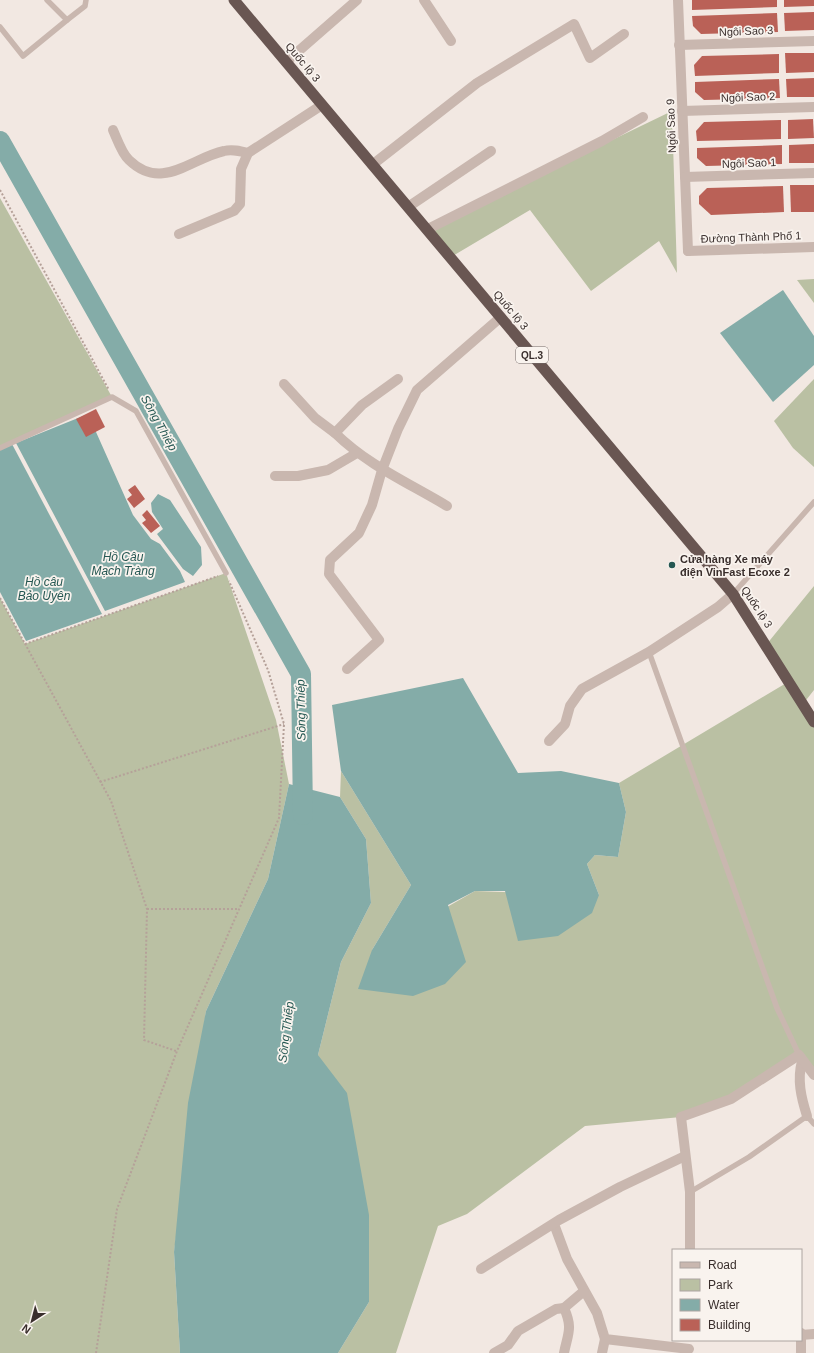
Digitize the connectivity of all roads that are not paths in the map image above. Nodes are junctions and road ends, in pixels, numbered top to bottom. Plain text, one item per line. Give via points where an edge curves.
1 (47, 0) edge
2 (86, 0) edge
3 (234, 0) edge
4 (357, 0) edge
5 (424, 0) edge
6 (678, 0) edge
7 (67, 20) junction
8 (0, 27) edge
9 (624, 34) dead end
10 (451, 41) dead end
11 (814, 41) edge
12 (679, 45) junction
13 (286, 62) junction
14 (322, 105) junction
15 (814, 107) edge
16 (682, 111) junction
17 (643, 117) dead end
18 (113, 130) dead end
19 (491, 151) dead end
20 (248, 153) junction
21 (372, 165) junction
22 (814, 173) edge
23 (685, 177) junction
24 (408, 207) junction
25 (428, 229) junction
26 (179, 234) dead end
27 (814, 247) edge
28 (688, 251) joint
29 (500, 318) junction
30 (398, 379) dead end
31 (284, 384) dead end
32 (335, 433) junction
33 (0, 448) edge
34 (357, 453) junction
35 (382, 470) junction
36 (275, 476) dead end
37 (814, 502) edge
38 (447, 506) dead end
39 (226, 573) road end
40 (733, 594) junction
41 (649, 652) junction
42 (347, 669) dead end
43 (814, 722) edge
44 (549, 741) dead end
45 (800, 1058) junction
46 (814, 1075) edge
47 (807, 1116) junction
48 (814, 1124) edge
49 (685, 1156) junction
50 (690, 1192) junction
51 (554, 1224) junction
52 (690, 1249) edge
53 (481, 1269) dead end
54 (584, 1291) junction
55 (564, 1308) junction
56 (814, 1334) edge
57 (802, 1335) edge
58 (605, 1339) junction
59 (801, 1341) edge
60 (689, 1347) edge
61 (494, 1353) edge
62 (564, 1353) edge
63 (602, 1353) edge
64 (801, 1353) edge

1 - 7 lane
2 - 7 lane via 85,6
3 - 13 highway, Quốc lộ 3 / QL.3
4 - 13 street
5 - 10 street
6 - 12 street, Ngôi Sao 9
7 - 8 lane via 23,56
9 - 21 street via 590,58 574,24 477,83
11 - 12 street, Ngôi Sao 3
12 - 16 street, Ngôi Sao 9
13 - 14 highway, Quốc lộ 3 / QL.3
14 - 20 street
14 - 21 highway, Quốc lộ 3 / QL.3
15 - 16 street, Ngôi Sao 2
16 - 23 street, Ngôi Sao 9
17 - 25 street via 602,141
18 - 20 street via 128,160 154,173 168,173 184,168 223,151 236,150
19 - 24 street
20 - 26 street via 241,169 240,204 234,211
21 - 24 highway, Quốc lộ 3 / QL.3
22 - 23 street, Ngôi Sao 1
23 - 28 street, Ngôi Sao 9
24 - 25 highway, Quốc lộ 3 / QL.3
25 - 29 highway, Quốc lộ 3 / QL.3
27 - 28 street, Đường Thành Phố 1
29 - 35 street via 417,390
29 - 40 highway, Quốc lộ 3 / QL.3
30 - 32 street via 362,405
31 - 32 street via 315,418
32 - 34 street
33 - 39 lane via 112,397 136,411
34 - 35 street
34 - 36 street via 328,470 298,476
35 - 38 street
35 - 42 street via 372,504 359,533 330,560 329,574 379,640
37 - 40 lane
40 - 41 street via 718,607
40 - 43 highway, Quốc lộ 3 / QL.3
41 - 44 street via 582,689 570,706 565,724
41 - 45 lane via 777,1008
45 - 46 street
45 - 47 street via 800,1095
45 - 49 street via 731,1099 682,1117
47 - 48 lane
47 - 50 lane via 749,1157
49 - 50 street
49 - 51 street via 620,1187
50 - 52 street
51 - 53 street
51 - 54 street via 567,1259
54 - 55 street
54 - 58 street via 597,1313
55 - 61 street via 556,1309 518,1331 508,1345
55 - 62 street via 570,1320 570,1330
56 - 57 street
58 - 60 street
58 - 63 street
59 - 64 street

